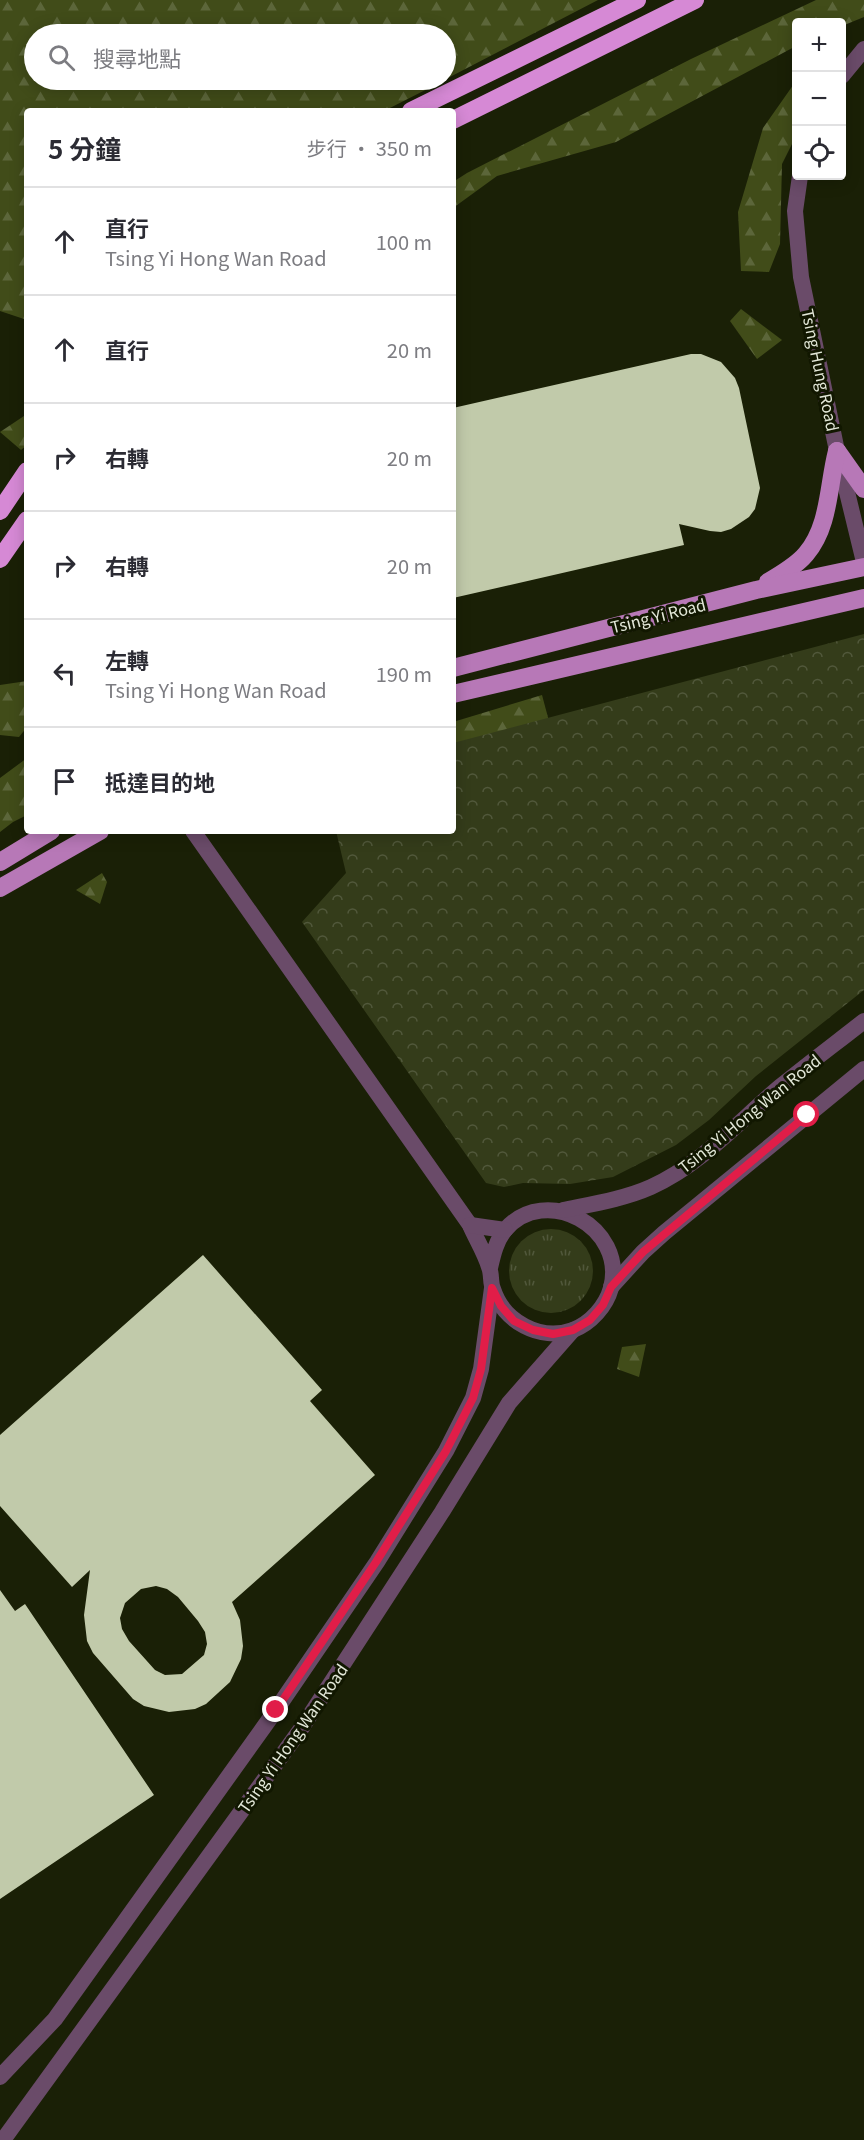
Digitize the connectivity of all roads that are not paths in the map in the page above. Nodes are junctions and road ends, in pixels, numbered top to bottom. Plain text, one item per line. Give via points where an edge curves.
1 (637, 0) edge
2 (695, 0) edge
3 (864, 49) edge
4 (845, 72) edge
5 (456, 89) edge
6 (454, 90) edge
7 (417, 108) edge
8 (456, 119) edge
9 (799, 180) edge
10 (837, 451) junction
11 (24, 475) edge
12 (864, 489) edge
13 (0, 511) edge
14 (24, 524) edge
15 (0, 559) edge
16 (864, 561) edge
17 (864, 567) edge
18 (756, 590) junction
19 (864, 598) edge
20 (456, 667) edge
21 (456, 693) edge
22 (46, 834) edge
23 (95, 834) edge
24 (195, 834) edge
25 (0, 862) edge
26 (0, 888) edge
27 (864, 1021) edge
28 (864, 1069) edge
29 (559, 1211) junction
30 (470, 1225) junction
31 (505, 1230) junction
32 (490, 1268) junction
33 (611, 1287) junction
34 (492, 1288) junction
35 (573, 1330) junction
36 (0, 2077) edge
37 (3, 2140) edge

1 - 5 highway
2 - 8 highway
3 - 4 street
6 - 7 highway
9 - 10 street, Tsing Hung Road via 795,212 801,277
10 - 12 main road
10 - 16 street, Tsing Hung Road
10 - 18 main road via 823,520 814,543 795,565
11 - 13 highway
14 - 15 highway
17 - 18 main road, Tsing Yi Road
18 - 20 main road, Tsing Yi Road
19 - 21 main road, Tsing Yi Road
22 - 25 main road
23 - 26 main road
24 - 30 street
27 - 29 street, Tsing Yi Hong Wan Road via 781,1086 704,1155 676,1173 651,1187
28 - 33 street via 664,1233
29 - 31 street via 539,1211 520,1218
29 - 33 street via 579,1217 596,1229 613,1266
30 - 31 street
30 - 32 street
31 - 32 street via 494,1248
32 - 34 street
33 - 35 street via 597,1313
34 - 35 street via 514,1321 553,1334
34 - 36 street, Tsing Yi Hong Wan Road via 473,1398 446,1451 276,1710 55,2019
35 - 37 street, Tsing Yi Hong Wan Road via 509,1403 302,1729

